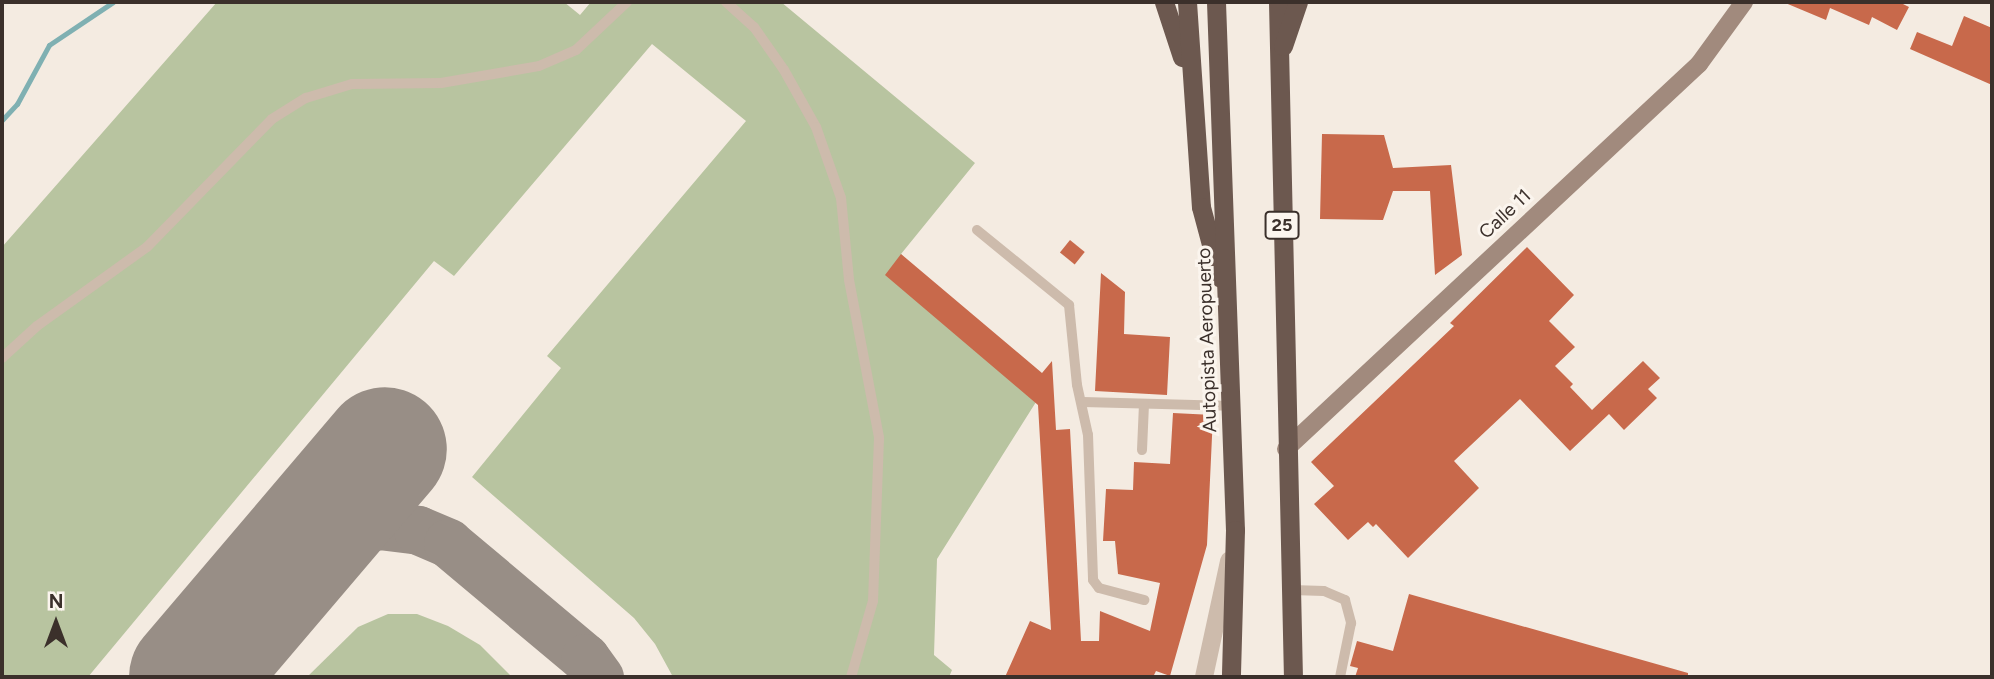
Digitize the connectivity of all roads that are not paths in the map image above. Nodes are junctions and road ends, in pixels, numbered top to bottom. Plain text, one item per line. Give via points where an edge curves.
1 (627, 2) edge
2 (726, 2) edge
3 (1164, 2) edge
4 (1187, 2) edge
5 (1216, 2) edge
6 (1278, 2) edge
7 (1298, 2) edge
8 (1744, 2) edge
9 (1279, 57) junction
10 (1191, 90) junction
11 (977, 230) dead end
12 (1230, 316) junction
13 (2, 358) edge
14 (1083, 402) junction
15 (1144, 404) junction
16 (1231, 406) junction
17 (1286, 449) junction
18 (1142, 450) dead end
19 (1235, 530) junction
20 (1292, 590) junction
21 (1144, 600) dead end
22 (852, 677) edge
23 (1204, 677) edge
24 (1231, 677) edge
25 (1293, 677) edge
26 (1340, 677) edge

1 - 13 lane via 576,50 540,66 441,83 352,84 306,98 272,119 147,247 37,326
2 - 22 lane via 754,27 784,70 816,127 841,198 849,280 879,438 873,601
3 - 10 highway
4 - 10 highway
5 - 12 highway, Autopista Aeropuerto
6 - 9 highway, 25
7 - 9 highway
8 - 17 main road, Calle 11 via 1699,64
9 - 17 highway, 25
10 - 12 highway via 1202,207
11 - 14 lane via 1069,305 1077,385
12 - 16 highway, Autopista Aeropuerto
14 - 15 lane
14 - 21 lane via 1093,580 1099,588
15 - 16 lane
15 - 18 lane
16 - 19 highway, Autopista Aeropuerto
17 - 20 highway, 25
19 - 23 street
19 - 24 highway, Autopista Aeropuerto
20 - 25 highway, 25
20 - 26 lane via 1324,591 1345,600 1351,622

